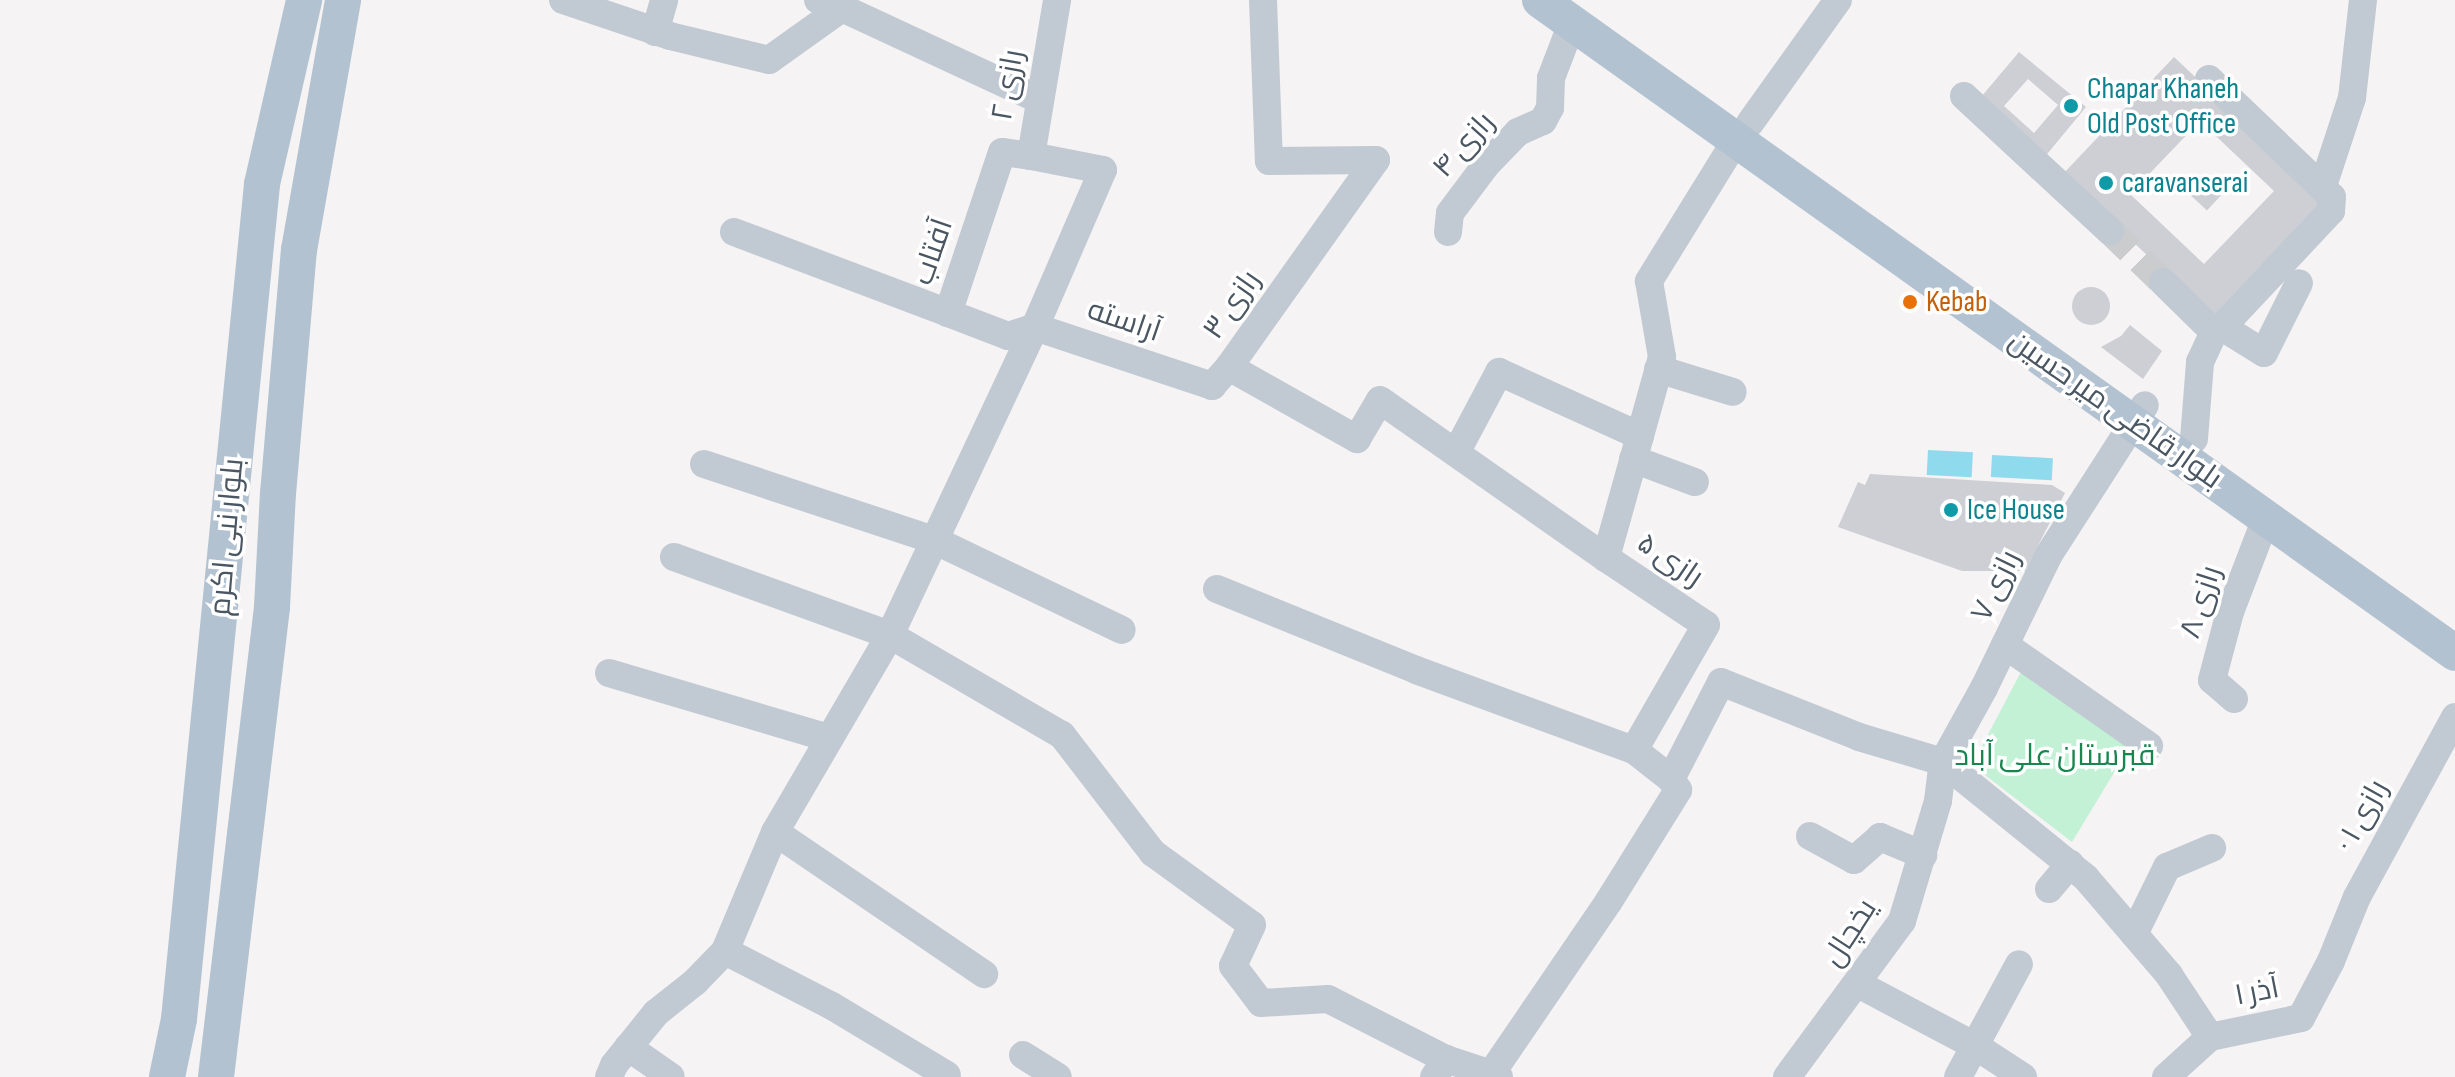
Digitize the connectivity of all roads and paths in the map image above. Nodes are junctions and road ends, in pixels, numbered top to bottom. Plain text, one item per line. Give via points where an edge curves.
1 (304, 0) edge
2 (343, 0) edge
3 (563, 0) edge
4 (664, 0) edge
5 (1057, 0) edge
6 (1263, 0) edge
7 (1540, 0) edge
8 (1838, 0) edge
9 (2363, 0) edge
10 (830, 4) edge
11 (1571, 12) edge
12 (655, 32) junction
13 (2209, 79) dead end
14 (1964, 96) dead end
15 (1038, 99) junction
16 (1743, 132) junction
17 (1031, 156) junction
18 (2323, 186) junction
19 (2110, 231) tunnel mouth
20 (734, 232) dead end
21 (1448, 232) dead end
22 (2163, 282) tunnel mouth
23 (2299, 283) dead end
24 (948, 313) junction
25 (1035, 327) junction
26 (2218, 330) junction
27 (1229, 367) junction
28 (1658, 369) junction
29 (1733, 392) dead end
30 (2139, 414) junction
31 (2194, 439) junction
32 (1636, 448) junction
33 (1456, 453) junction
34 (704, 464) dead end
35 (1695, 482) dead end
36 (2266, 518) junction
37 (934, 540) junction
38 (674, 557) dead end
39 (1606, 558) junction
40 (1217, 589) dead end
41 (222, 602) junction
42 (272, 607) junction
43 (2455, 624) edge
44 (1122, 630) dead end
45 (890, 635) junction
46 (2005, 645) junction
47 (2455, 653) edge
48 (609, 673) dead end
49 (2234, 699) dead end
50 (2455, 717) edge
51 (829, 738) junction
52 (2149, 746) dead end
53 (1634, 750) junction
54 (1943, 762) junction
55 (1671, 779) junction
56 (775, 832) junction
57 (1810, 836) dead end
58 (2212, 848) dead end
59 (1923, 855) junction
60 (2070, 864) junction
61 (2049, 889) dead end
62 (2134, 934) junction
63 (725, 951) junction
64 (2335, 951) joint
65 (2019, 964) dead end
66 (984, 974) dead end
67 (1858, 984) junction
68 (2210, 1037) junction
69 (628, 1047) junction
70 (1977, 1047) junction
71 (1023, 1055) dead end
72 (1440, 1068) edge
73 (947, 1075) dead end
74 (1495, 1076) edge
75 (167, 1077) edge
76 (216, 1077) edge
77 (609, 1077) edge
78 (671, 1077) edge
79 (1058, 1077) edge
80 (1787, 1077) edge
81 (1958, 1077) edge
82 (2023, 1077) edge
83 (2166, 1077) edge

1 - 41 main road, بلوار نبی اکرم via 262,184
2 - 42 main road, بلوار نبی اکرم via 299,250
3 - 12 street
4 - 12 street
5 - 15 street, رازی ۲
6 - 27 street, رازی ۳ via 1269,161 1376,160
7 - 11 main road, بلوار قاضی میر حسین
8 - 16 street, رازی ۵
9 - 18 street via 2352,98
10 - 12 street via 769,60
10 - 15 street
11 - 16 main road, بلوار قاضی میر حسین
11 - 21 street, رازی ۴ via 1543,121 1518,132 1486,165 1450,213
13 - 18 street
14 - 19 street
15 - 17 street, رازی ۲
16 - 28 street, رازی ۵ via 1649,281 1662,357
16 - 30 main road, بلوار قاضی میر حسین
17 - 24 street, آفتاب via 1002,152
17 - 25 street, رازی ۲ via 1103,170
18 - 26 street via 2332,197 2331,211
20 - 24 street
22 - 26 street
23 - 26 street via 2264,353
24 - 25 street, آفتاب via 1008,336
25 - 27 street, آراسته via 1212,386
25 - 37 street
26 - 31 street via 2200,362
27 - 33 street, رازی ۳ via 1357,439 1380,400
28 - 29 street
28 - 32 street, رازی ۵
30 - 31 main road, بلوار قاضی میر حسین
30 - 36 main road, بلوار قاضی میر حسین
30 - 46 street, رازی ۷ via 2048,556
31 - 43 main road, بلوار قاضی میر حسین
32 - 33 street via 1499,372
32 - 35 street
32 - 39 street, رازی ۵
33 - 39 street, رازی ۳
34 - 37 street
36 - 47 main road, بلوار قاضی میر حسین
36 - 49 street, رازی ۸ via 2230,612 2212,680
37 - 44 street
37 - 45 street
38 - 45 street
39 - 53 street, رازی ۵ via 1706,625
40 - 53 street
41 - 42 main road
41 - 75 main road, بلوار نبی اکرم via 179,1019
42 - 76 main road, بلوار نبی اکرم
45 - 51 street
45 - 72 street via 1062,735 1153,853 1252,925 1233,966 1261,1003 1328,999
46 - 52 street
46 - 54 street, رازی ۷
48 - 51 street
50 - 64 street, رازی ۱ ۰ via 2357,897
51 - 56 street
53 - 55 street
54 - 55 street via 1859,737 1721,682
54 - 59 street, یخچال
54 - 60 street
55 - 74 street via 1678,790
56 - 63 street
56 - 66 street
57 - 59 street via 1854,860 1880,837
58 - 62 street via 2167,867
59 - 67 street, یخچال via 1902,921
60 - 61 street
60 - 62 street
62 - 68 street
63 - 69 street via 656,1013
63 - 73 street via 832,1006
64 - 68 street, آذر ۱ via 2301,1018
65 - 70 street
67 - 70 street
67 - 80 street, یخچال
68 - 83 street, آذر ۱
69 - 77 street
69 - 78 street
70 - 81 street
70 - 82 street
71 - 79 street
72 - 74 street

